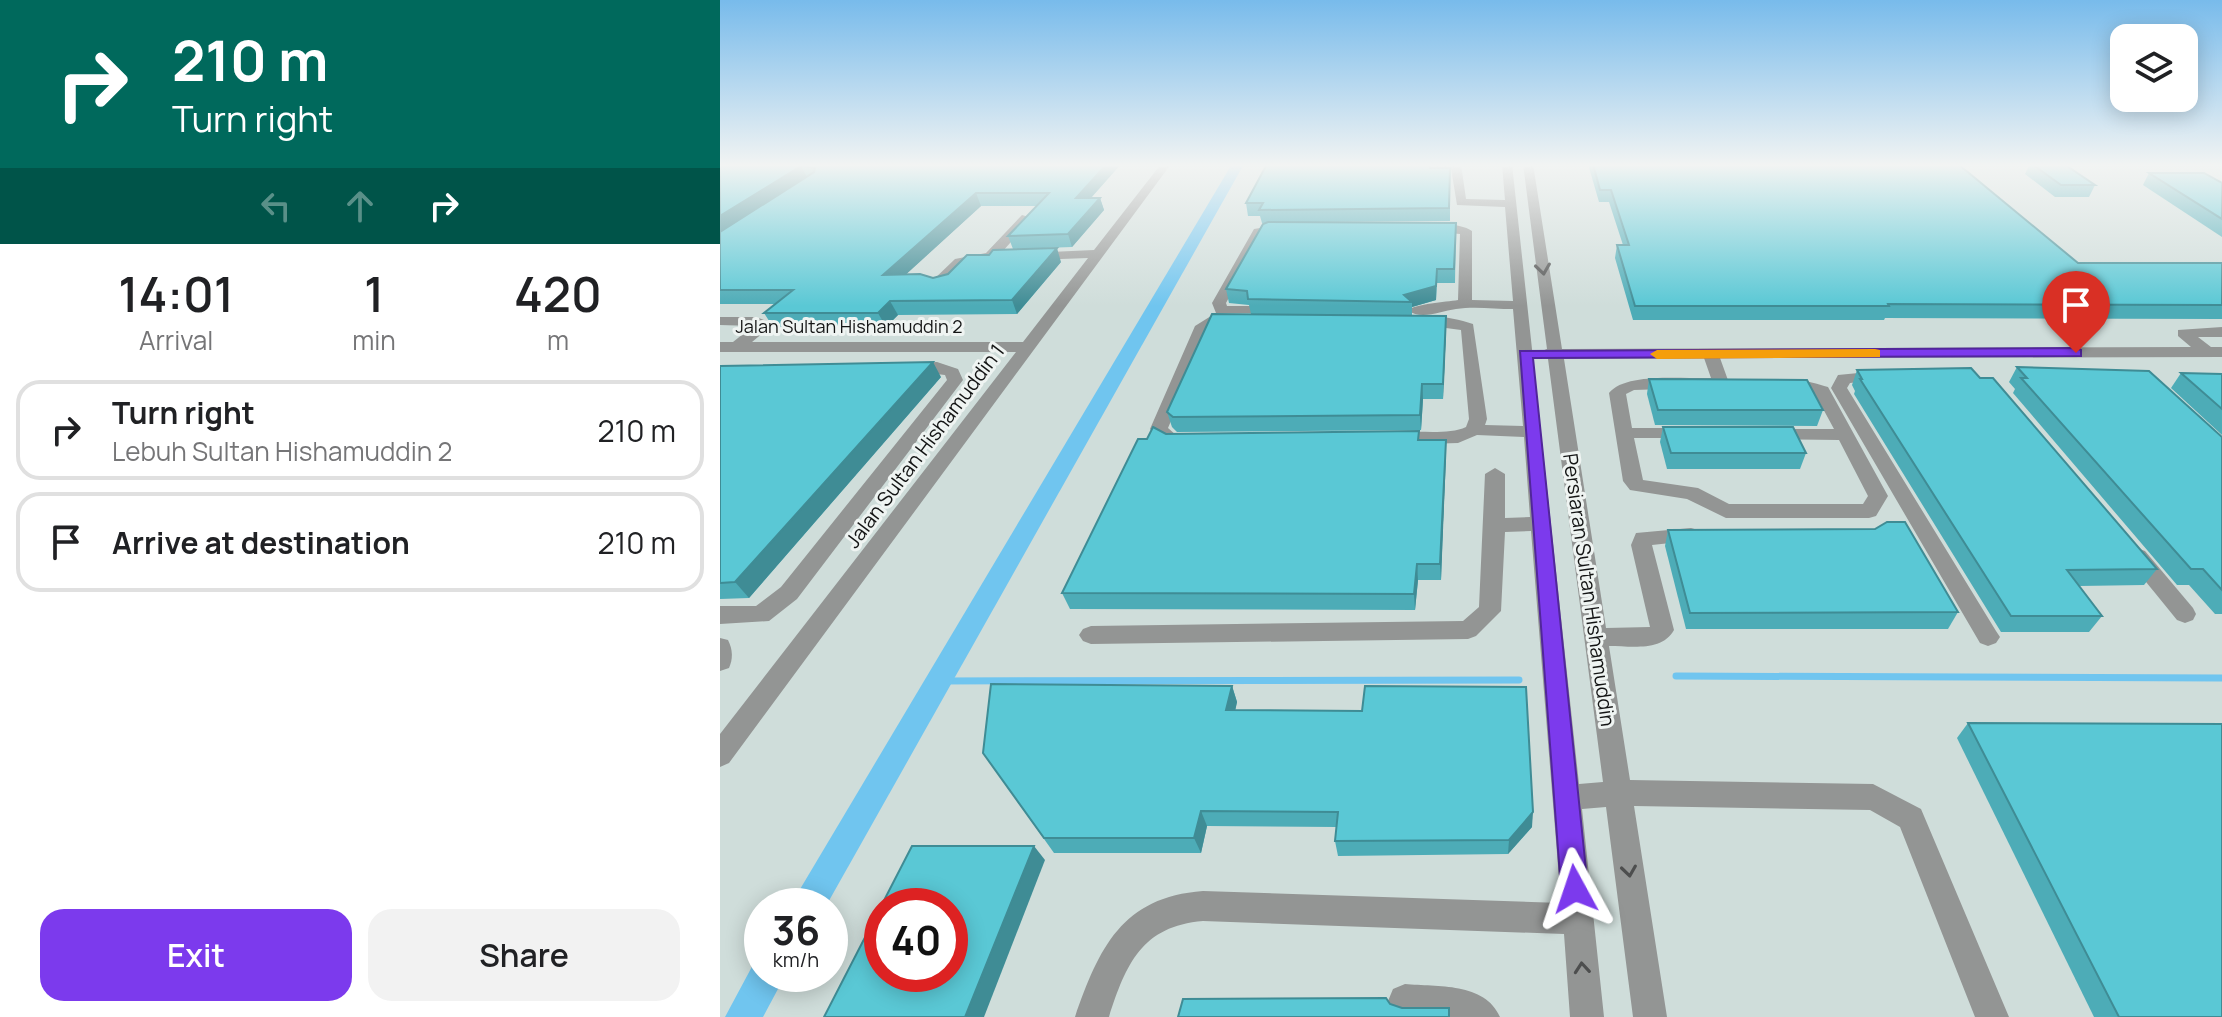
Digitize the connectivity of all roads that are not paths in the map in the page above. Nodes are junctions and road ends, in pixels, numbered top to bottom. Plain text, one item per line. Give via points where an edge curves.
1 (1130, 211) edge
2 (1512, 211) edge
3 (1535, 211) edge
4 (1029, 214) edge
5 (1300, 228) edge
6 (1423, 228) edge
7 (1097, 254) junction
8 (1006, 256) edge
9 (1021, 256) edge
10 (990, 257) junction
11 (935, 286) edge
12 (1465, 304) junction
13 (1521, 305) junction
14 (720, 321) edge
15 (2222, 332) edge
16 (728, 347) edge
17 (932, 347) junction
18 (1027, 347) junction
19 (2215, 352) edge
20 (1951, 353) junction
21 (2108, 353) junction
22 (1525, 354) junction
23 (1711, 354) junction
24 (1555, 355) junction
25 (2126, 369) edge
26 (1968, 375) edge
27 (1904, 376) edge
28 (1764, 385) edge
29 (1474, 430) junction
30 (1532, 432) junction
31 (1624, 433) junction
32 (1703, 433) edge
33 (1751, 434) edge
34 (1845, 435) junction
35 (1379, 439) edge
36 (1203, 440) edge
37 (1495, 474) dead end
38 (1541, 524) junction
39 (1495, 525) junction
40 (1715, 535) edge
41 (2126, 543) edge
42 (2185, 614) dead end
43 (720, 615) edge
44 (1091, 635) dead end
45 (1596, 637) junction
46 (1988, 637) dead end
47 (720, 647) edge
48 (720, 661) edge
49 (720, 755) edge
50 (1618, 793) junction
51 (1566, 798) junction
52 (1577, 919) junction
53 (1405, 1001) dead end
54 (1092, 1017) edge
55 (1483, 1017) edge
56 (1587, 1017) edge
57 (1650, 1017) edge
58 (1992, 1017) edge

1 - 7 street, Jalan Sultan Hishamuddin 1
2 - 13 street, Persiaran Sultan Hishamuddin
3 -> 24 street, Persiaran Sultan Hishamuddin
4 - 10 street
5 - 36 street via 1258,232 1219,303 1221,310 1292,315 1211,320 1203,326 1159,429 1171,441
6 - 12 street via 1466,231
7 - 9 street
7 - 18 street, Jalan Sultan Hishamuddin 1
8 - 10 street
10 - 11 street via 960,262
12 - 13 street
12 - 29 street via 1406,316 1468,327 1478,419
13 - 22 street, Persiaran Sultan Hishamuddin
14 - 16 street via 764,325
15 - 19 street via 2183,333
16 - 17 street, Jalan Sultan Hishamuddin 2
17 - 18 street, Jalan Sultan Hishamuddin 2
17 - 43 street via 900,367 937,367 952,372 955,380 789,593 761,615
18 - 49 street, Jalan Sultan Hishamuddin 1
19 - 21 street
20 - 21 street
20 - 23 street
20 - 26 street
21 - 25 street
22 - 24 street
22 - 30 street, Persiaran Sultan Hishamuddin
23 - 24 street
23 - 31 street via 1728,384 1622,388 1617,393
24 - 45 street, Persiaran Sultan Hishamuddin
27 - 46 street via 1856,376 1844,379 1839,388
28 - 34 street via 1822,391
29 - 30 street
29 - 35 street via 1458,438
30 - 38 street, Persiaran Sultan Hishamuddin
31 - 32 street
31 - 34 street via 1637,486 1691,493 1726,511 1869,511 1878,496
33 - 34 street
37 - 39 street
38 - 39 street
38 - 51 street, Persiaran Sultan Hishamuddin
39 - 44 street via 1490,611 1468,630
40 - 45 street via 1643,538 1662,630 1656,636
41 - 42 street
45 - 50 street, Persiaran Sultan Hishamuddin
47 - 48 street
50 - 51 street
50 -> 57 street, Persiaran Sultan Hishamuddin
50 - 58 street via 1873,797 1911,818
51 - 52 street, Persiaran Sultan Hishamuddin
52 - 54 street via 1203,906 1167,911 1134,933 1109,965
56 -> 52 street, Persiaran Sultan Hishamuddin
53 - 55 street via 1464,1005

